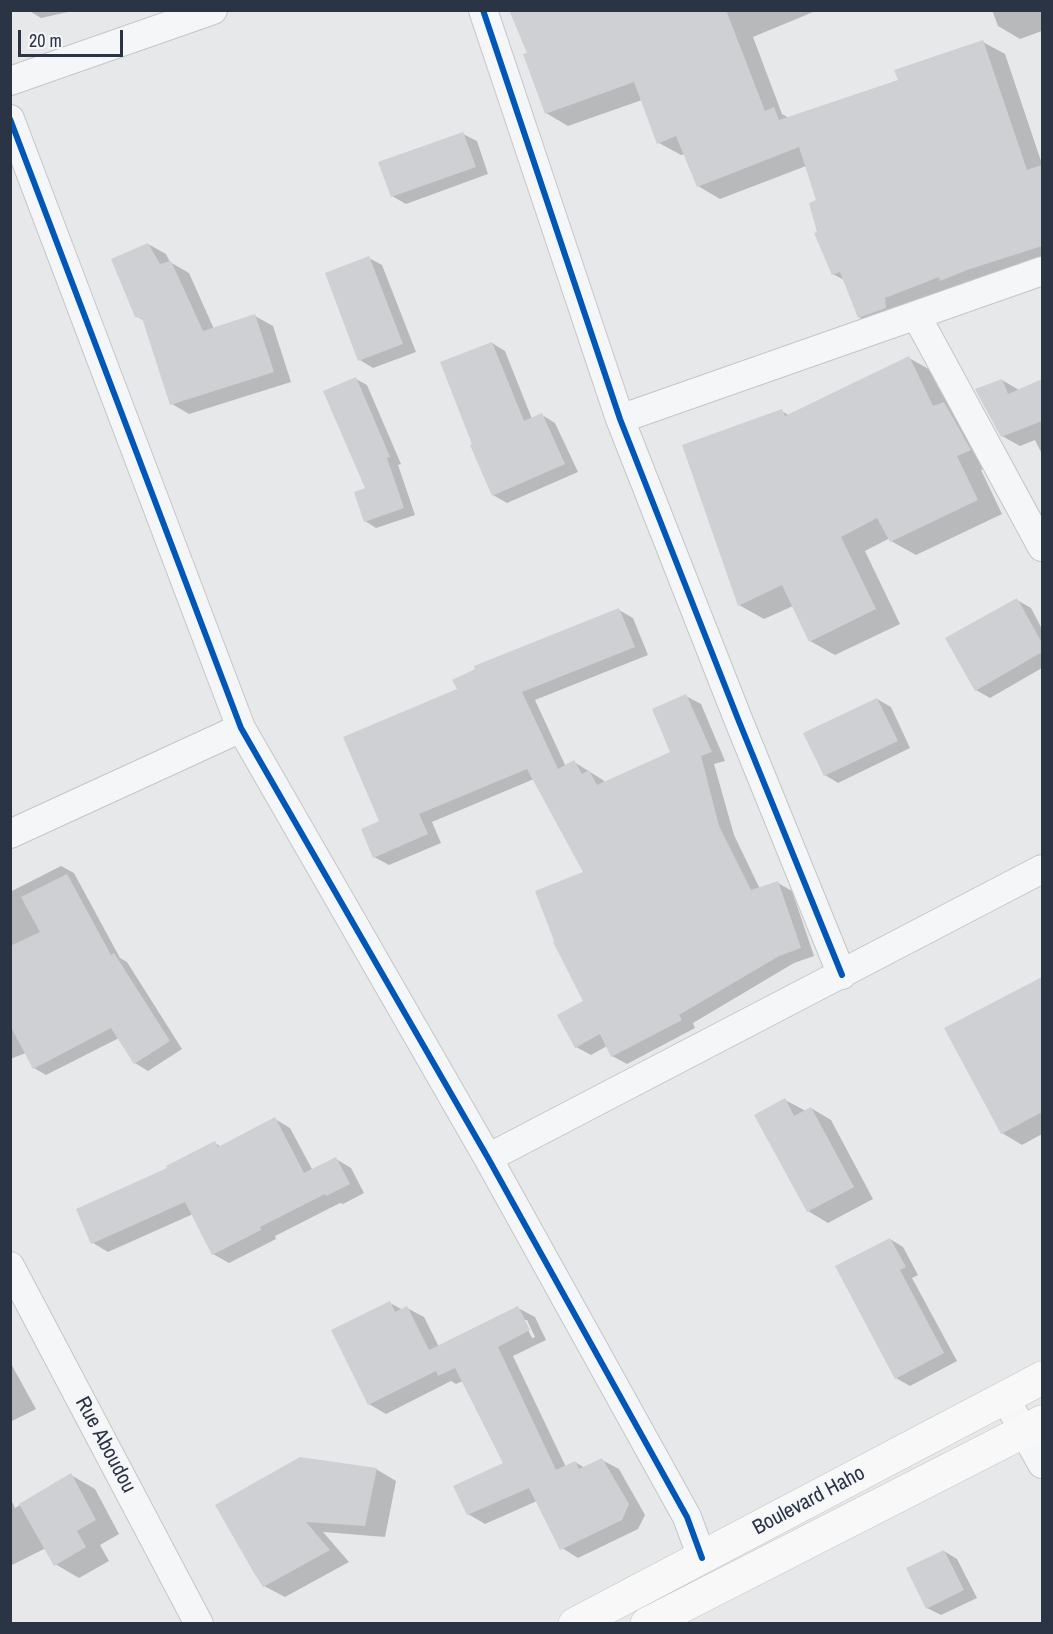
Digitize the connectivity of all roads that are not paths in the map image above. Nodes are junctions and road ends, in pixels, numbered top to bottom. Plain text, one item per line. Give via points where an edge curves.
1 (213, 10) edge
2 (483, 10) edge
3 (10, 81) edge
4 (10, 119) edge
5 (1042, 271) edge
6 (916, 315) junction
7 (620, 419) junction
8 (1042, 547) edge
9 (241, 728) junction
10 (10, 834) edge
11 (1042, 869) edge
12 (842, 975) junction
13 (488, 1158) junction
14 (10, 1266) edge
15 (1042, 1378) edge
16 (1005, 1398) junction
17 (1033, 1427) edge
18 (1042, 1464) edge
19 (702, 1557) junction
20 (199, 1623) edge
21 (575, 1623) edge
22 (647, 1623) edge

1 - 3 street
2 - 7 street
4 - 9 street
5 - 6 street
6 - 7 street
6 - 8 street
7 - 12 street
9 - 10 street
9 - 13 street
11 - 12 street
12 - 13 street
13 - 19 street via 687,1517
14 - 20 street, Rue Aboudou
15 - 16 main road, Boulevard Haho
16 - 17 street
16 - 19 main road, Boulevard Haho
17 - 18 street
17 - 22 main road, Boulevard Haho
19 - 21 main road, Boulevard Haho

